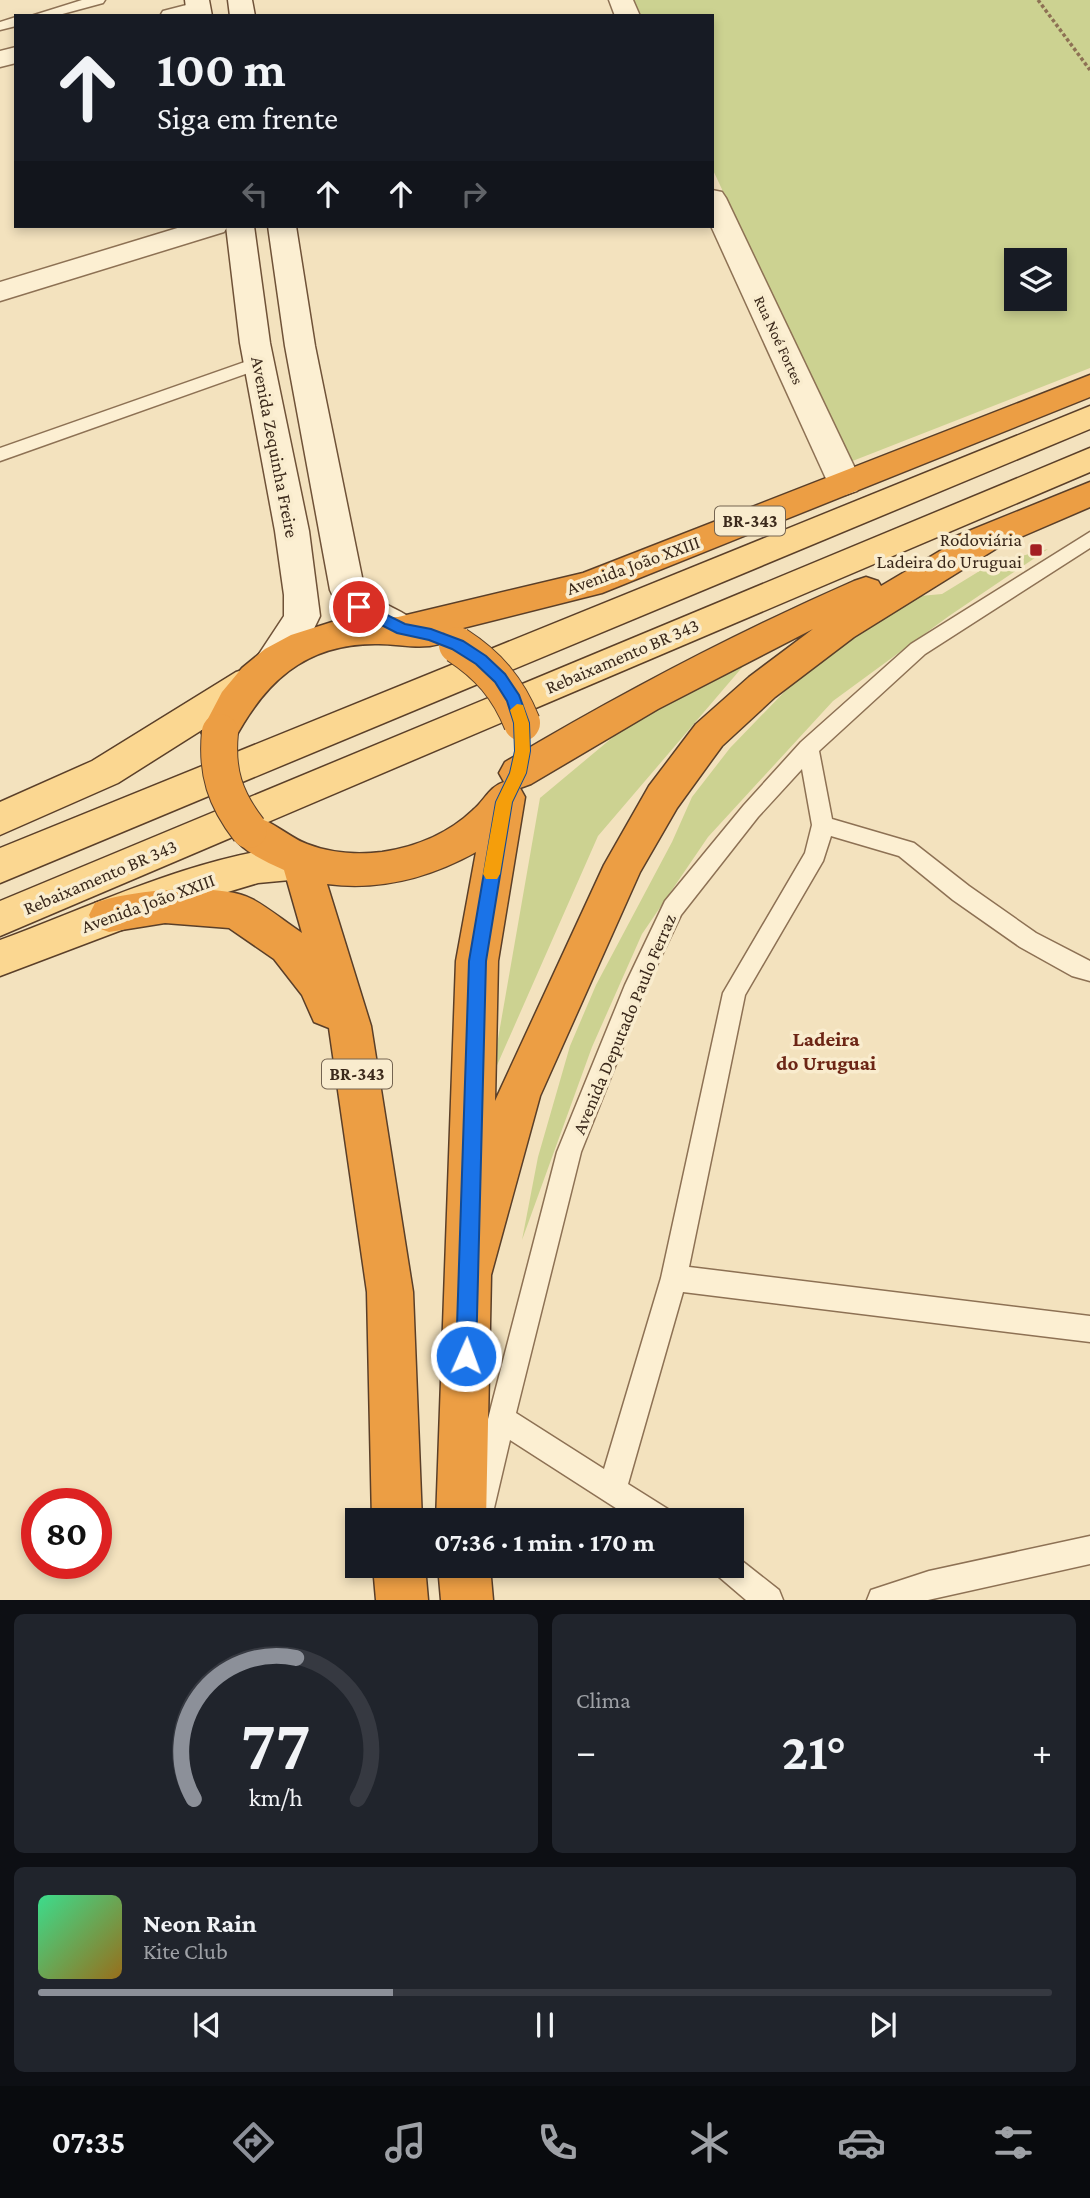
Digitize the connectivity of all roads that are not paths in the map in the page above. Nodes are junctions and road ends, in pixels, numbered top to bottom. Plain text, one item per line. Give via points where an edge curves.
1 (98, 0) edge
2 (198, 8) edge
3 (45, 14) edge
4 (178, 14) edge
5 (714, 202) edge
6 (208, 228) edge
7 (240, 228) edge
8 (282, 228) edge
9 (0, 292) edge
10 (300, 346) junction
11 (257, 353) junction
12 (1090, 385) edge
13 (1090, 417) edge
14 (0, 455) edge
15 (1090, 459) edge
16 (845, 482) junction
17 (1090, 494) edge
18 (989, 537) junction
19 (1090, 539) edge
20 (402, 629) junction
21 (261, 671) junction
22 (808, 748) junction
23 (511, 788) junction
24 (0, 819) edge
25 (823, 825) junction
26 (301, 862) junction
27 (0, 866) edge
28 (109, 915) junction
29 (0, 919) edge
30 (0, 958) edge
31 (1090, 971) edge
32 (469, 1273) junction
33 (674, 1278) junction
34 (390, 1292) junction
35 (1090, 1329) edge
36 (501, 1419) junction
37 (612, 1490) junction
38 (397, 1508) edge
39 (461, 1508) edge
40 (482, 1508) edge
41 (640, 1508) edge
42 (1090, 1550) edge
43 (400, 1578) edge
44 (742, 1578) edge
45 (402, 1600) edge
46 (769, 1600) edge
47 (881, 1600) edge

1 - 3 lane
2 - 4 main road
5 - 16 main road, Rua Noé Fortes
6 - 9 main road
7 - 11 main road, Avenida Zequinha Freire
8 - 10 main road
10 - 11 main road
10 - 20 main road via 347,590 359,607
11 - 14 lane
11 - 21 main road, Avenida Zequinha Freire via 292,531 302,616
12 - 16 highway, Avenida João XXIII / BR-343
13 - 27 main road
15 - 29 main road, Rebaixamento BR 343
16 - 20 highway, Avenida João XXIII / BR-343 via 590,584
17 - 18 highway, BR-343
18 - 23 highway, BR-343 via 779,627 564,745
18 - 32 highway via 841,627 762,687 709,735 663,797 624,865 518,1096
19 - 22 lane, Avenida Deputado Paulo Ferraz via 918,649
20 - 21 highway, BR-343 via 357,629 313,640
20 - 23 highway, BR-343, bridge via 457,645 500,678 522,723 522,751
21 - 24 main road via 105,772
21 - 26 highway, BR-343, bridge via 229,710 220,732 216,758 220,784 249,830
22 - 25 lane
22 - 36 lane, Avenida Deputado Paulo Ferraz via 673,908 636,985 569,1152
23 - 26 highway, BR-343 via 476,832 437,855 392,868 346,871
23 - 32 highway, BR-343 via 477,961
25 - 31 lane via 906,849 1028,940
25 - 33 lane via 815,855 734,993
26 - 28 main road, Avenida João XXIII via 258,866
26 - 34 highway, BR-343 via 350,1026
28 - 30 main road, Avenida João XXIII
28 - 34 highway via 165,906 237,911 288,946 320,984 337,1031
32 - 39 highway, BR-343
33 - 35 lane
33 - 37 lane
34 - 38 highway, BR-343
36 - 37 lane
36 - 40 lane, Avenida Deputado Paulo Ferraz
37 - 41 lane
42 - 47 lane
43 - 45 highway
44 - 46 lane

